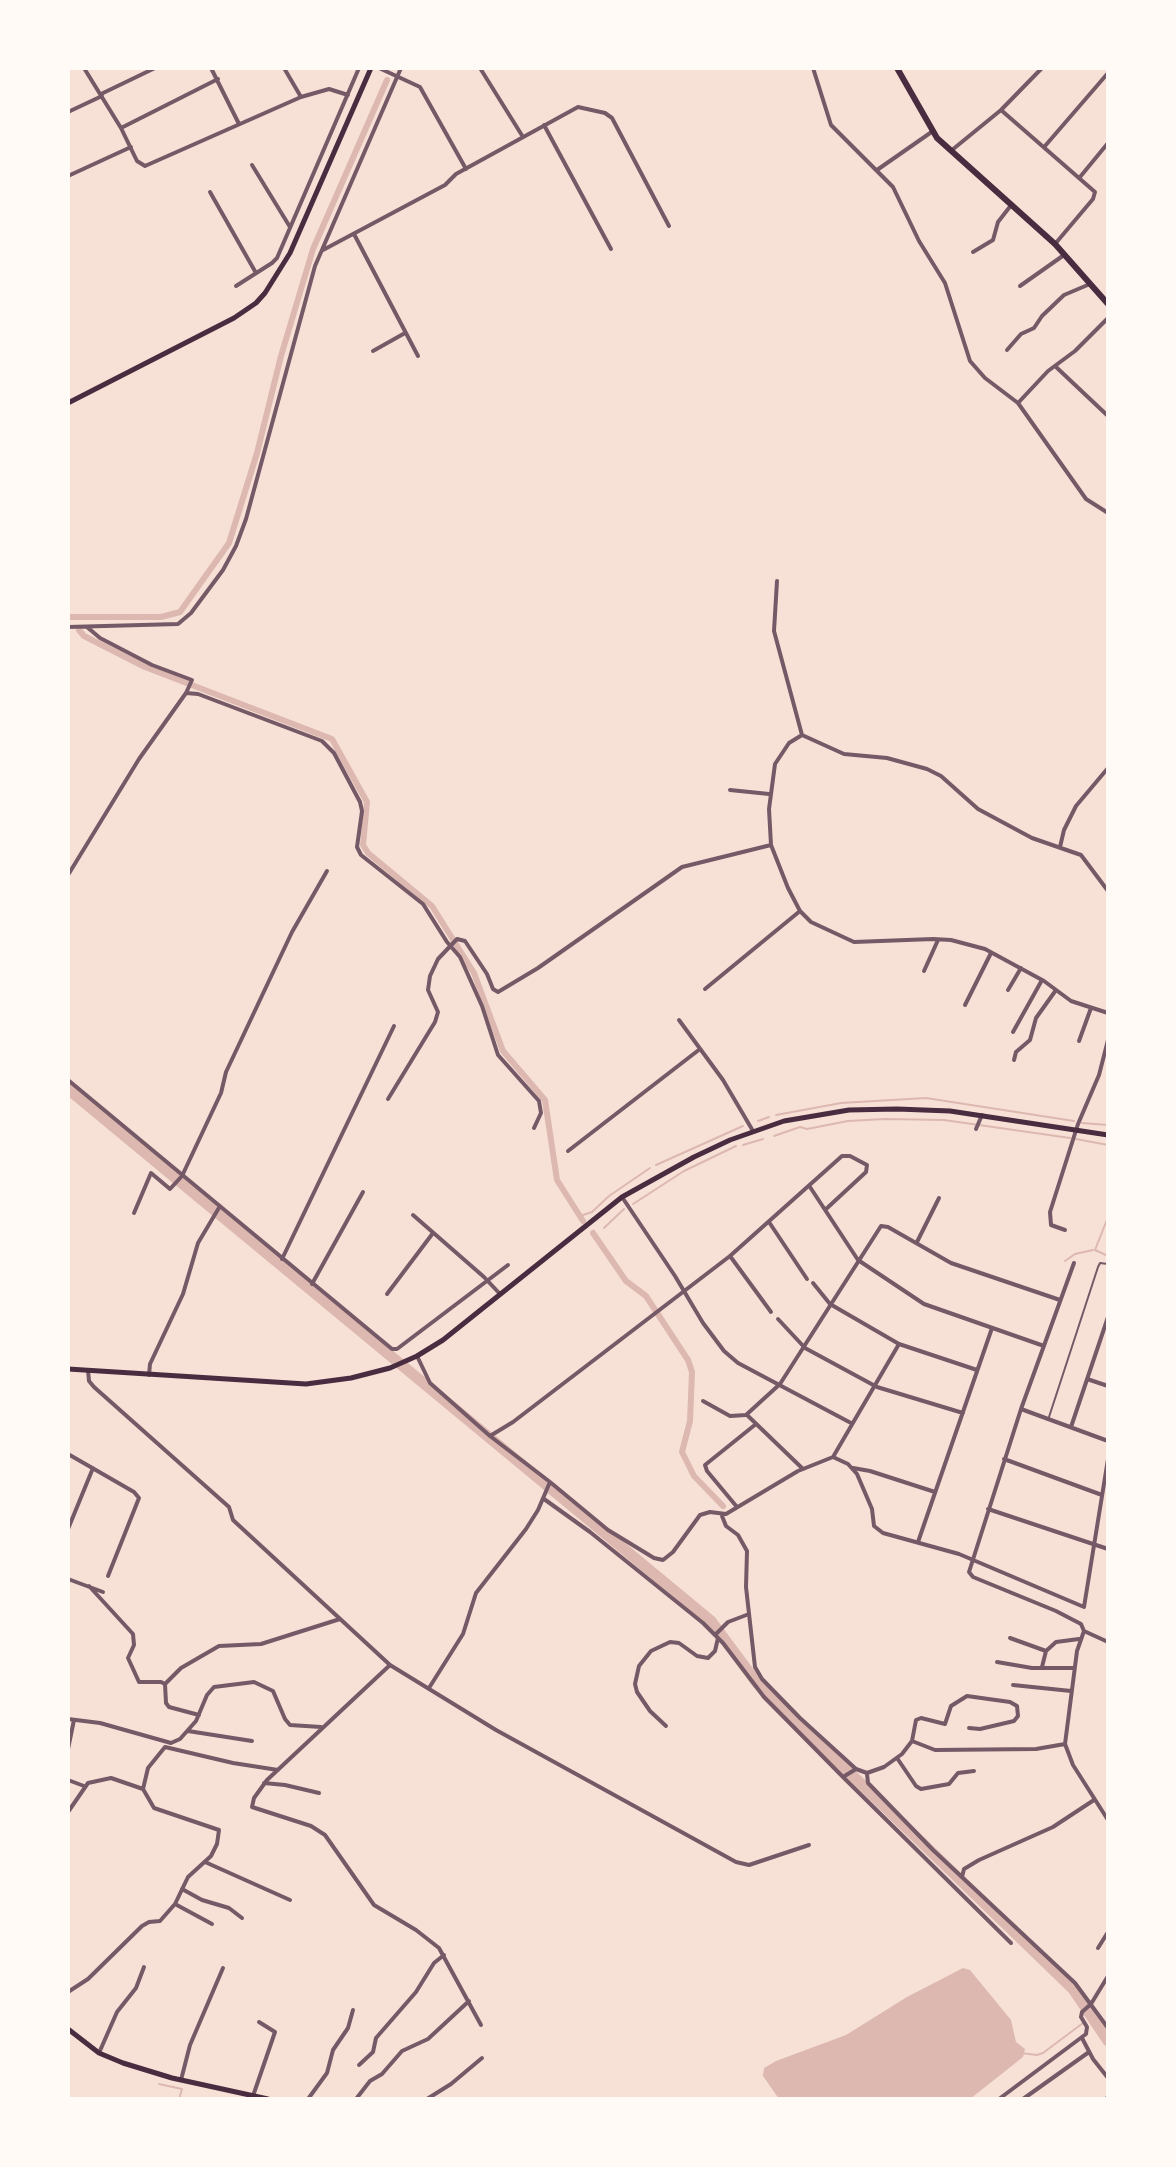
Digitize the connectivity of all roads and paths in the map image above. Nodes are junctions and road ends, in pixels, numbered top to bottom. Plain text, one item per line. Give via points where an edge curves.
1 (84, 68) edge
2 (155, 68) edge
3 (211, 68) edge
4 (284, 68) edge
5 (359, 68) edge
6 (371, 68) edge
7 (379, 68) edge
8 (401, 68) edge
9 (480, 68) edge
10 (813, 68) edge
11 (897, 68) edge
12 (1042, 68) edge
13 (1108, 73) edge
14 (398, 76) junction
15 (218, 79) junction
16 (102, 95) junction
17 (348, 95) junction
18 (301, 97) junction
19 (1001, 110) junction
20 (68, 112) edge
21 (239, 124) junction
22 (544, 125) junction
23 (121, 128) junction
24 (933, 131) junction
25 (523, 137) junction
26 (1108, 143) edge
27 (1045, 146) junction
28 (131, 147) junction
29 (950, 152) junction
30 (252, 165) dead end
31 (466, 169) junction
32 (877, 170) junction
33 (68, 176) edge
34 (1080, 177) junction
35 (210, 192) dead end
36 (1012, 204) junction
37 (669, 226) dead end
38 (290, 227) junction
39 (354, 234) junction
40 (1055, 244) junction
41 (611, 249) dead end
42 (321, 251) junction
43 (973, 252) dead end
44 (1064, 255) junction
45 (256, 273) junction
46 (1090, 284) junction
47 (236, 286) dead end
48 (1020, 286) dead end
49 (1108, 304) edge
50 (1108, 318) edge
51 (405, 333) junction
52 (1007, 350) dead end
53 (373, 351) dead end
54 (418, 356) dead end
55 (1055, 366) junction
56 (68, 403) edge
57 (1018, 403) junction
58 (1108, 416) edge
59 (1108, 513) edge
60 (777, 581) dead end
61 (68, 627) edge
62 (87, 627) junction
63 (186, 692) junction
64 (802, 735) junction
65 (1108, 768) edge
66 (730, 790) dead end
67 (769, 794) junction
68 (771, 845) junction
69 (1060, 847) junction
70 (327, 871) dead end
71 (68, 875) edge
72 (1108, 891) edge
73 (800, 911) junction
74 (938, 940) junction
75 (450, 945) junction
76 (991, 953) junction
77 (1021, 968) junction
78 (924, 971) dead end
79 (1042, 980) junction
80 (705, 989) dead end
81 (1008, 990) dead end
82 (1056, 990) junction
83 (965, 1005) dead end
84 (1091, 1008) junction
85 (1108, 1013) edge
86 (679, 1020) dead end
87 (394, 1026) dead end
88 (1013, 1032) dead end
89 (1108, 1040) edge
90 (1079, 1041) dead end
91 (700, 1049) junction
92 (1014, 1060) dead end
93 (68, 1080) edge
94 (388, 1099) dead end
95 (982, 1115) junction
96 (534, 1128) dead end
97 (976, 1129) dead end
98 (1076, 1130) junction
99 (753, 1131) junction
100 (1108, 1135) edge
101 (568, 1151) dead end
102 (179, 1179) junction
103 (809, 1187) junction
104 (363, 1192) dead end
105 (622, 1197) junction
106 (939, 1198) dead end
107 (219, 1208) junction
108 (825, 1210) junction
109 (134, 1213) dead end
110 (413, 1215) dead end
111 (769, 1222) junction
112 (1065, 1230) dead end
113 (433, 1233) junction
114 (917, 1242) junction
115 (730, 1256) junction
116 (282, 1259) junction
117 (858, 1260) junction
118 (1074, 1263) dead end
119 (1108, 1264) edge
120 (508, 1265) dead end
121 (807, 1279) dead end
122 (488, 1282) junction
123 (813, 1283) dead end
124 (312, 1284) junction
125 (684, 1293) junction
126 (387, 1294) dead end
127 (500, 1295) junction
128 (1060, 1300) junction
129 (830, 1304) junction
130 (771, 1312) dead end
131 (1108, 1317) edge
132 (778, 1319) dead end
133 (992, 1328) junction
134 (899, 1344) junction
135 (1044, 1346) junction
136 (805, 1348) junction
137 (414, 1358) junction
138 (68, 1369) edge
139 (88, 1370) junction
140 (977, 1370) junction
141 (149, 1375) junction
142 (1087, 1379) junction
143 (780, 1384) junction
144 (874, 1385) junction
145 (1108, 1386) edge
146 (703, 1401) dead end
147 (1021, 1409) junction
148 (963, 1413) junction
149 (746, 1415) junction
150 (1048, 1419) junction
151 (851, 1423) junction
152 (756, 1424) junction
153 (1071, 1427) junction
154 (490, 1436) junction
155 (1108, 1441) edge
156 (68, 1454) edge
157 (833, 1457) junction
158 (1004, 1459) junction
159 (1108, 1459) edge
160 (93, 1468) junction
161 (853, 1468) junction
162 (803, 1469) junction
163 (549, 1484) junction
164 (935, 1493) junction
165 (1102, 1495) junction
166 (545, 1496) junction
167 (737, 1507) junction
168 (988, 1509) junction
169 (722, 1516) junction
170 (68, 1529) edge
171 (918, 1542) junction
172 (1094, 1546) junction
173 (1108, 1549) edge
174 (971, 1558) junction
175 (108, 1576) dead end
176 (68, 1579) edge
177 (89, 1586) junction
178 (103, 1592) dead end
179 (746, 1614) junction
180 (340, 1619) junction
181 (1084, 1631) junction
182 (717, 1635) junction
183 (1010, 1638) dead end
184 (1080, 1639) junction
185 (1108, 1642) edge
186 (1046, 1651) junction
187 (997, 1662) dead end
188 (390, 1665) junction
189 (1042, 1667) junction
190 (1074, 1668) junction
191 (165, 1684) junction
192 (1013, 1685) dead end
193 (429, 1688) junction
194 (1071, 1691) junction
195 (199, 1715) junction
196 (71, 1719) edge
197 (666, 1726) dead end
198 (323, 1728) junction
199 (969, 1728) dead end
200 (188, 1731) junction
201 (252, 1741) dead end
202 (912, 1741) junction
203 (1065, 1744) junction
204 (166, 1745) junction
205 (68, 1749) edge
206 (897, 1757) junction
207 (278, 1770) junction
208 (861, 1771) junction
209 (974, 1771) dead end
210 (844, 1777) junction
211 (68, 1780) edge
212 (264, 1783) junction
213 (84, 1786) junction
214 (143, 1789) junction
215 (319, 1793) dead end
216 (1094, 1800) junction
217 (68, 1812) edge
218 (1108, 1820) edge
219 (809, 1845) dead end
220 (205, 1862) junction
221 (962, 1877) junction
222 (182, 1889) junction
223 (290, 1900) dead end
224 (175, 1904) junction
225 (242, 1918) dead end
226 (212, 1924) dead end
227 (1108, 1932) edge
228 (1011, 1943) dead end
229 (1098, 1948) dead end
230 (444, 1955) junction
231 (144, 1967) dead end
232 (223, 1968) dead end
233 (1108, 1976) edge
234 (68, 1992) edge
235 (469, 2001) junction
236 (1090, 2005) junction
237 (353, 2010) dead end
238 (259, 2022) dead end
239 (481, 2025) dead end
240 (1108, 2028) edge
241 (68, 2029) edge
242 (1082, 2038) junction
243 (1089, 2052) junction
244 (99, 2053) junction
245 (482, 2058) dead end
246 (359, 2065) dead end
247 (1108, 2078) edge
248 (181, 2080) junction
249 (242, 2096) edge
250 (253, 2096) junction
251 (268, 2099) edge
252 (308, 2099) edge
253 (356, 2099) edge
254 (427, 2099) edge
255 (999, 2099) edge
256 (1023, 2099) edge

1 - 16 street
2 - 16 street
3 - 15 street
4 - 18 street
5 - 17 street
6 - 56 main road via 290,253 265,293 245,312
7 - 14 street
8 - 14 street
9 - 25 street
10 - 32 street via 831,125
11 - 24 main road
12 - 19 street
13 - 27 street
14 - 31 street via 420,87
14 - 42 street
15 - 21 street
15 - 23 street
16 - 20 street
16 - 23 street
17 - 18 street via 329,89
17 - 38 street
18 - 21 street
19 - 27 street
19 - 29 street
21 - 28 street via 145,166
22 - 25 street
22 - 37 street via 578,107 612,118
22 - 41 street
23 - 28 street
24 - 29 main road
24 - 32 street
25 - 31 street
26 - 34 street
27 - 34 street
28 - 33 street
29 - 36 main road
30 - 38 street
31 - 39 street
32 - 57 street via 893,187 945,283 970,361
34 - 40 street via 1095,195
35 - 45 street
36 - 40 main road
36 - 43 street via 993,240
38 - 45 street via 275,260
39 - 42 street
39 - 51 street
40 - 44 main road
42 - 62 street via 246,519 223,570 178,624
44 - 46 main road
44 - 48 street
45 - 47 street
46 - 49 main road
46 - 52 street via 1064,295
50 - 55 street
51 - 53 street
51 - 54 street
55 - 57 street
55 - 58 street
57 - 59 street via 1077,490
60 - 64 street via 774,631
61 - 62 street
62 - 63 street via 106,642 190,679
63 - 71 street
63 - 75 street via 329,747 360,802 361,855 423,904
64 - 67 street via 779,754
64 - 69 street via 844,754 927,769 978,809
65 - 69 street via 1076,806
66 - 67 street
67 - 68 street
68 - 73 street
68 - 75 street via 682,867 498,992 465,941
69 - 72 street via 1081,855
70 - 102 street via 292,932
73 - 74 street via 819,927 854,942
73 - 80 street
74 - 76 street
74 - 78 street
75 - 94 street via 428,985 438,1012 435,1022
75 - 96 street via 469,976 498,1055 539,1101 541,1113
76 - 77 street
76 - 83 street
77 - 79 street
77 - 81 street
79 - 82 street
79 - 88 street
82 - 84 street
82 - 92 street
84 - 85 street
84 - 90 street
86 - 91 street
87 - 116 street
89 - 98 street
91 - 99 street
91 - 101 street
93 - 102 street
95 - 97 street
95 - 98 main road
95 - 99 main road via 849,1110
98 - 100 main road
98 - 112 street via 1049,1217 1051,1225
99 - 105 main road
102 - 107 street
102 - 109 street via 170,1189 151,1173
103 - 108 street
103 - 108 street via 845,1155 867,1165 866,1172
103 - 111 street
104 - 124 street
105 - 125 street
105 - 127 main road
106 - 114 street
107 - 116 street
107 - 141 street via 192,1256 183,1294
108 - 117 street
110 - 113 street
111 - 115 street
111 - 121 street
113 - 122 street
113 - 126 street
114 - 117 street via 881,1226
114 - 128 street via 951,1263
115 - 125 street
115 - 130 street
116 - 124 street
117 - 129 street
117 - 133 street via 924,1304
118 - 128 street
119 - 150 lane via 1098,1267
120 - 122 street
122 - 124 street via 397,1349 386,1346
122 - 127 street
123 - 129 street
125 - 143 street via 731,1358
125 - 154 street
127 - 137 main road
128 - 135 street
129 - 134 street
129 - 136 street
131 - 142 street
132 - 136 street
133 - 135 street
133 - 140 street
134 - 140 street
134 - 144 street
135 - 147 street
136 - 143 street
136 - 144 street
137 - 141 main road via 351,1378 306,1384
137 - 154 street via 430,1383
138 - 139 main road
139 - 141 main road
139 - 180 street via 94,1387 229,1507 233,1520
140 - 148 street
142 - 145 street
142 - 153 street
143 - 149 street
143 - 151 street
144 - 148 street
144 - 151 street
146 - 149 street via 730,1416
147 - 150 street
147 - 158 street
148 - 164 street
149 - 152 street
150 - 153 street
151 - 157 street
152 - 162 street
152 - 167 street via 705,1465
153 - 155 street
154 - 163 street
156 - 160 street
157 - 161 street
157 - 162 street
158 - 165 street
158 - 168 street
159 - 165 street
160 - 170 street
160 - 175 street via 139,1498
161 - 164 street
161 - 171 street via 874,1526
162 - 167 street
163 - 166 street
163 - 169 street via 608,1530 663,1560 700,1515
164 - 171 street
165 - 172 street
166 - 182 street
166 - 193 street via 476,1593 463,1634
167 - 169 street
168 - 172 street
168 - 174 street
169 - 179 street via 747,1551
171 - 174 street
172 - 173 street
172 - 174 street via 1084,1607
174 - 181 street via 971,1576 1056,1611
176 - 177 street
177 - 178 street
177 - 191 street via 133,1634 128,1658 139,1682
179 - 182 street
179 - 208 street via 762,1679
180 - 188 street
180 - 191 street via 261,1644 219,1646
181 - 184 street
181 - 185 street
182 - 197 street via 708,1658 670,1642 651,1651 639,1666 637,1692
182 - 210 street via 764,1697
183 - 186 street
184 - 186 street via 1056,1642
184 - 190 street
186 - 189 street
187 - 189 street
188 - 193 street
188 - 198 street
189 - 190 street
190 - 194 street
191 - 195 street via 169,1707
192 - 194 street
193 - 219 street via 736,1862 763,1862
194 - 203 street
195 - 198 street via 214,1687 254,1682 273,1691 290,1725
195 - 200 street
196 - 204 street
196 - 205 street
198 - 207 street
199 - 202 street via 1014,1721 1017,1706 967,1696 951,1706 945,1724 916,1720
200 - 201 street
200 - 204 street
202 - 203 street via 935,1750
202 - 206 street
203 - 216 street
204 - 207 street
204 - 214 street via 148,1768
206 - 208 street via 884,1767
206 - 209 street via 921,1789 949,1784 958,1773
207 - 212 street
208 - 210 street
208 - 221 street
210 - 228 street
211 - 213 street
212 - 215 street
212 - 230 street via 252,1807 319,1830 374,1905 432,1941
213 - 214 street via 111,1778
213 - 217 street
214 - 220 street via 154,1808 219,1830
216 - 218 street
216 - 221 street via 1053,1827 979,1860 964,1869
220 - 222 street
220 - 223 street
221 - 236 street via 1075,1983
222 - 224 street
222 - 225 street
224 - 226 street
224 - 234 street
227 - 229 street
230 - 235 street
230 - 246 street
231 - 244 street
232 - 248 street
233 - 236 street
235 - 239 street
235 - 253 street via 428,2039 402,2051
236 - 240 street
236 - 242 street via 1082,2010 1087,2027
237 - 252 street via 327,2073
238 - 250 street via 274,2036
241 - 244 main road
242 - 243 street
242 - 255 street
243 - 247 street
243 - 256 street
244 - 248 main road
245 - 254 street
248 - 249 main road
249 - 250 main road
250 - 251 main road

